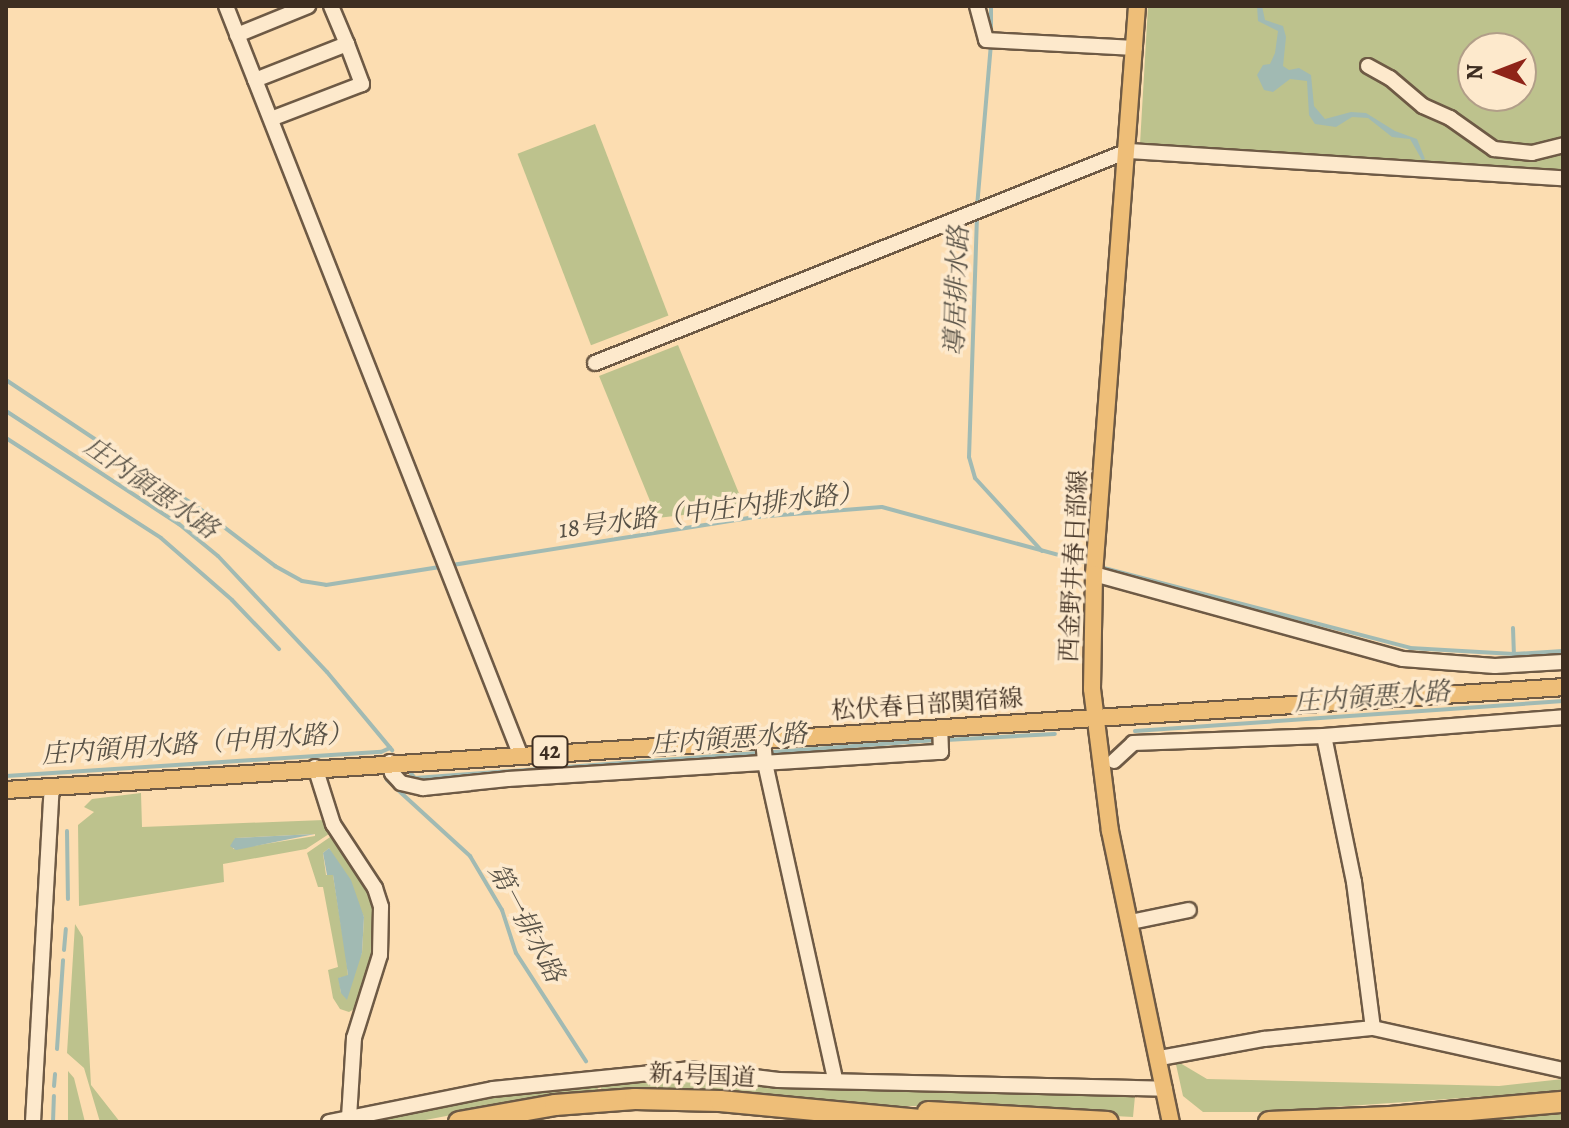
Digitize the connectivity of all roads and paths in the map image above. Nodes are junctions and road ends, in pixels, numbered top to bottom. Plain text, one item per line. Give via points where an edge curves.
1 (226, 6) edge
2 (308, 6) edge
3 (331, 6) edge
4 (977, 6) edge
5 (1137, 6) edge
6 (237, 35) junction
7 (347, 44) junction
8 (1135, 48) junction
9 (1368, 66) dead end
10 (255, 80) junction
11 (271, 119) junction
12 (1563, 145) edge
13 (1128, 151) junction
14 (1563, 178) edge
15 (595, 363) dead end
16 (1094, 574) junction
17 (1563, 662) edge
18 (1563, 687) edge
19 (1563, 717) edge
20 (1094, 718) junction
21 (1324, 736) junction
22 (940, 737) junction
23 (764, 752) junction
24 (520, 754) junction
25 (1114, 761) dead end
26 (390, 762) junction
27 (315, 767) junction
28 (52, 787) junction
29 (6, 790) edge
30 (1189, 910) dead end
31 (1131, 922) junction
32 (1373, 1028) junction
33 (1160, 1058) junction
34 (1563, 1070) edge
35 (835, 1080) junction
36 (1165, 1089) junction
37 (1563, 1102) edge
38 (865, 1116) junction
39 (349, 1117) junction
40 (33, 1122) edge
41 (329, 1122) edge
42 (459, 1122) edge
43 (944, 1122) edge
44 (1108, 1122) edge
45 (1171, 1122) edge
46 (1269, 1122) edge

1 - 6 street
2 - 6 street
3 - 7 street
4 - 8 street via 986,40
5 - 8 main road, 西金野井春日部線
6 - 10 street
7 - 10 street
7 - 11 street via 362,84
8 - 13 main road, 西金野井春日部線
9 - 12 street via 1494,149 1532,153
10 - 11 street
11 - 24 street
13 - 14 street
13 - 15 street
13 - 16 main road, 西金野井春日部線
16 - 17 street via 1403,659 1495,666
16 - 20 main road, 西金野井春日部線
18 - 20 main road, 松伏春日部関宿線 / 42
19 - 21 street
20 - 22 main road, 松伏春日部関宿線 / 42
20 - 31 main road, 西金野井春日部線 via 1110,831
21 - 25 street via 1133,743
21 - 32 street via 1354,882
22 - 23 main road, 松伏春日部関宿線 / 42
22 - 23 street via 941,752
23 - 24 main road, 松伏春日部関宿線 / 42
23 - 26 street via 423,788 401,783
23 - 35 street
24 - 26 main road, 松伏春日部関宿線 / 42
26 - 27 main road, 松伏春日部関宿線 / 42
27 - 28 main road, 松伏春日部関宿線 / 42
27 - 39 street via 333,824 375,888 381,907 380,955 344,1076
28 - 29 main road, 松伏春日部関宿線 / 42
28 - 40 street
30 - 31 street
31 - 33 main road, 西金野井春日部線
32 - 33 street via 1264,1039
32 - 34 street
33 - 36 main road, 西金野井春日部線
35 - 36 street
35 - 39 street via 673,1070 493,1089
36 - 45 main road, 西金野井春日部線
37 - 46 highway
38 - 42 highway, 新4号国道 via 720,1101 635,1099 555,1105
38 - 43 highway, 新4号国道
38 - 44 highway via 921,1112
39 - 41 street

